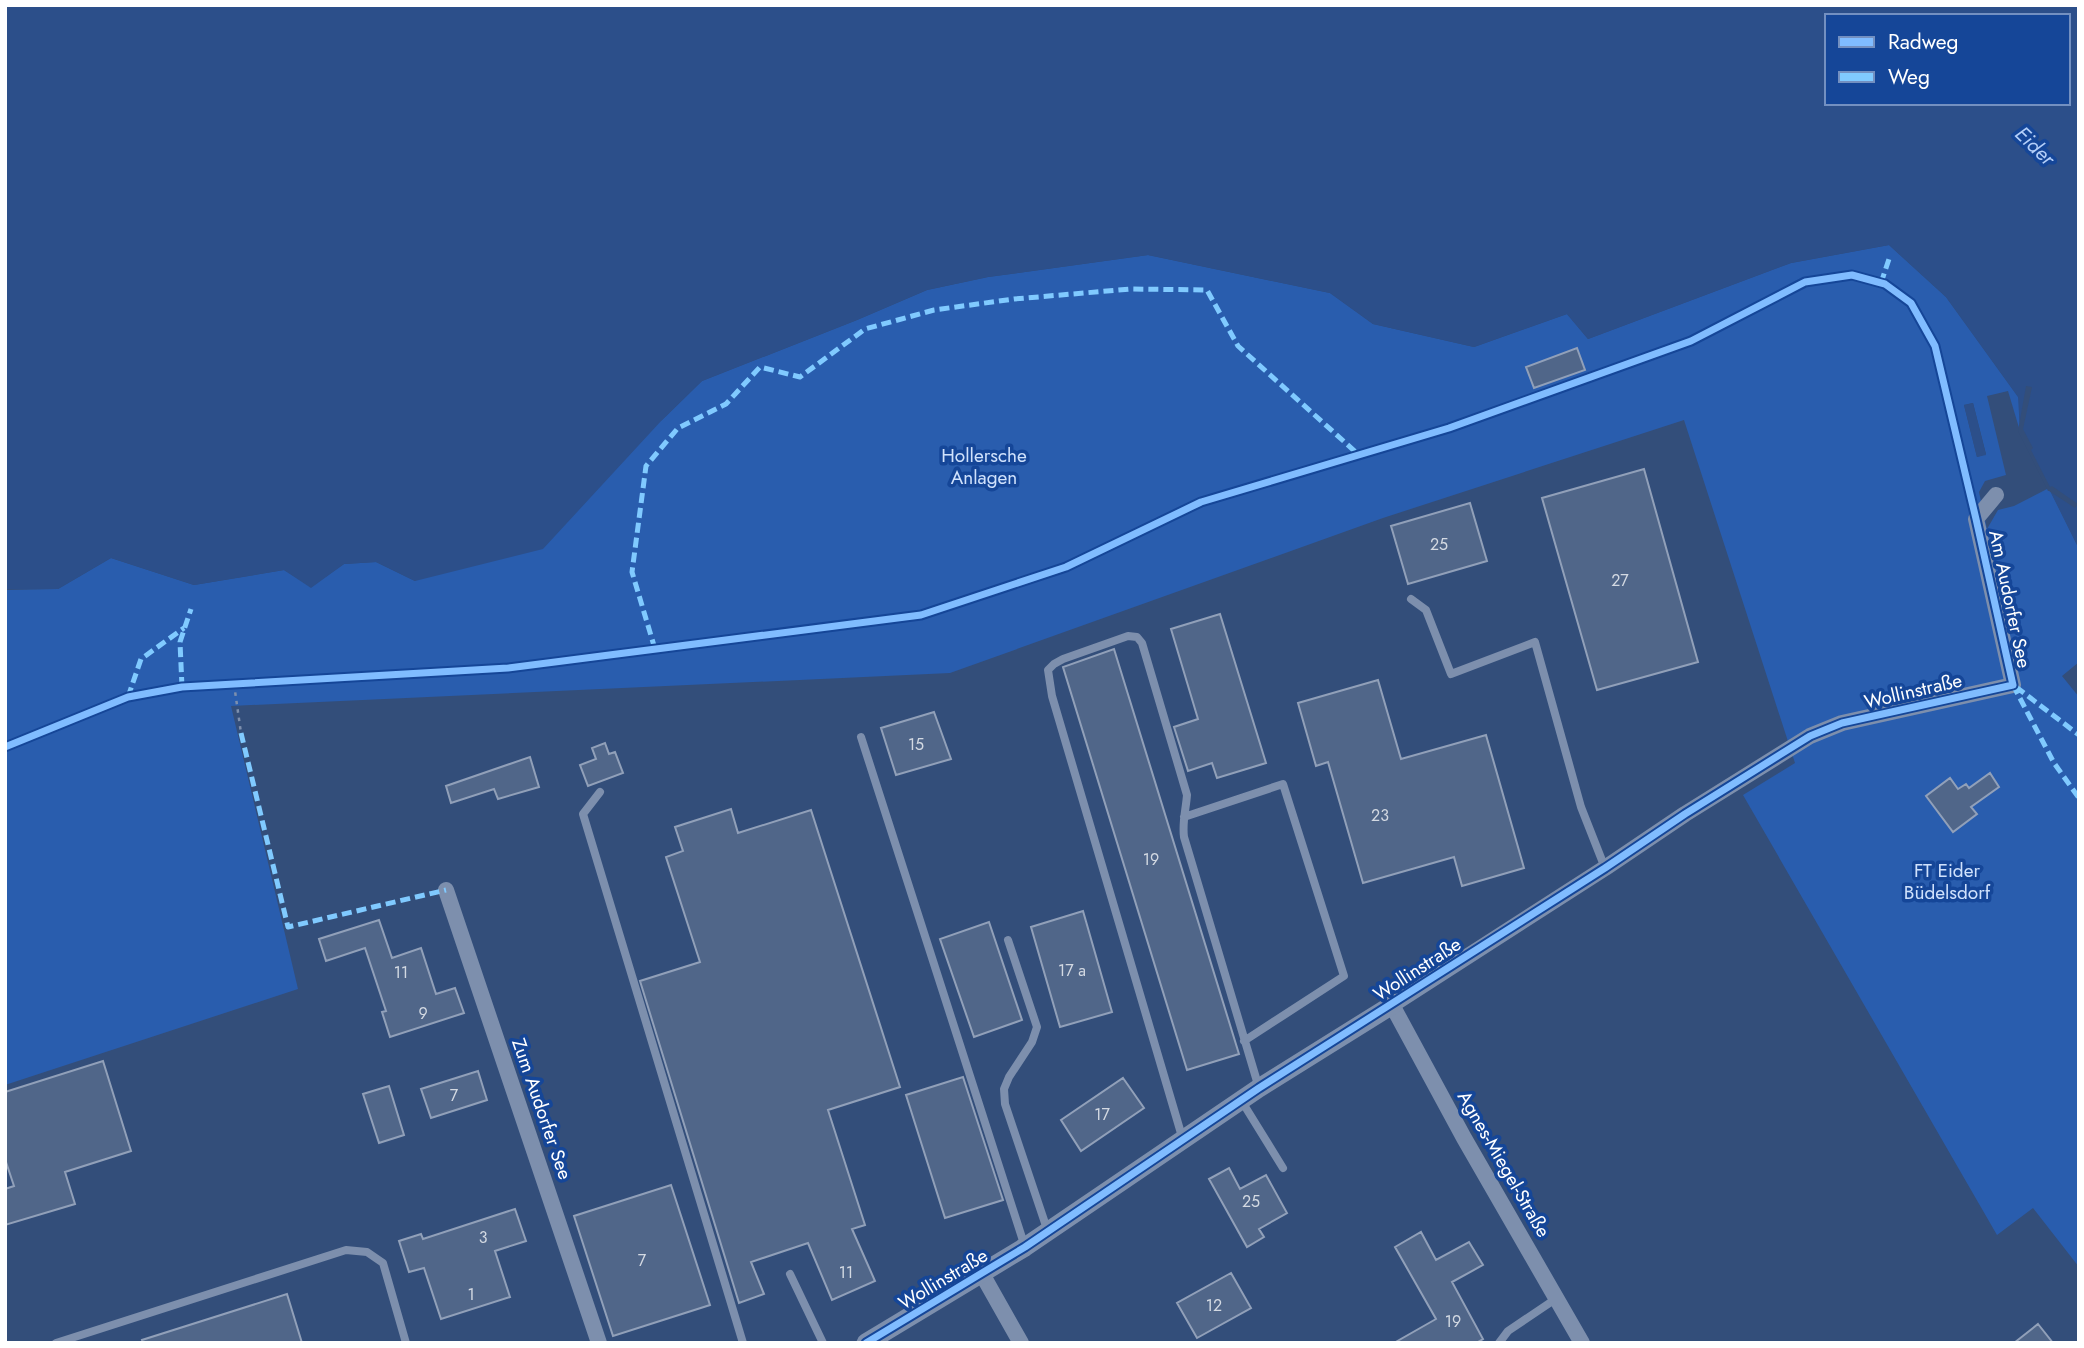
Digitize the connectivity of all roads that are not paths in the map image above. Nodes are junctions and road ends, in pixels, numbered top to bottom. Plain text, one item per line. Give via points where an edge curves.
1 (1996, 495) dead end
2 (1411, 599) dead end
3 (2013, 685) joint
4 (861, 737) dead end
5 (600, 792) dead end
6 (1184, 817) junction
7 (1605, 868) junction
8 (446, 890) dead end
9 (1008, 940) dead end
10 (1392, 1005) junction
11 (1244, 1041) junction
12 (1259, 1088) junction
13 (1241, 1100) junction
14 (1182, 1140) junction
15 (1283, 1168) dead end
16 (1048, 1232) junction
17 (1025, 1247) junction
18 (790, 1273) dead end
19 (982, 1274) junction
20 (1557, 1298) junction
21 (55, 1343) edge
22 (406, 1343) edge
23 (599, 1343) edge
24 (743, 1343) edge
25 (822, 1343) edge
26 (866, 1343) edge
27 (1021, 1343) edge
28 (1499, 1343) edge
29 (1582, 1343) edge

1 - 3 street, Am Audorfer See via 1976,519
2 - 7 lane via 1426,610 1451,674 1535,642 1581,807
3 - 7 street, Wollinstraße via 1842,723 1810,736
4 - 17 lane
5 - 24 lane via 583,814
6 - 11 lane via 1184,836
6 - 11 lane via 1283,784 1344,976
6 - 14 lane via 1187,795 1137,637 1128,636 1054,664 1048,670 1052,696
7 - 10 street, Wollinstraße
8 - 23 street, Zum Audorfer See
9 - 16 lane via 1037,1027 1004,1089 1005,1104
10 - 12 street, Wollinstraße
10 - 20 street, Agnes-Miegel-Straße
11 - 12 lane
12 - 13 street, Wollinstraße
13 - 14 street, Wollinstraße
13 - 15 lane
14 - 16 street, Wollinstraße
16 - 17 street, Wollinstraße
17 - 19 street, Wollinstraße
18 - 25 lane
19 - 26 street, Wollinstraße
19 - 27 street
20 - 28 lane via 1508,1331
20 - 29 street, Agnes-Miegel-Straße
21 - 22 lane via 346,1250 367,1252 383,1263

